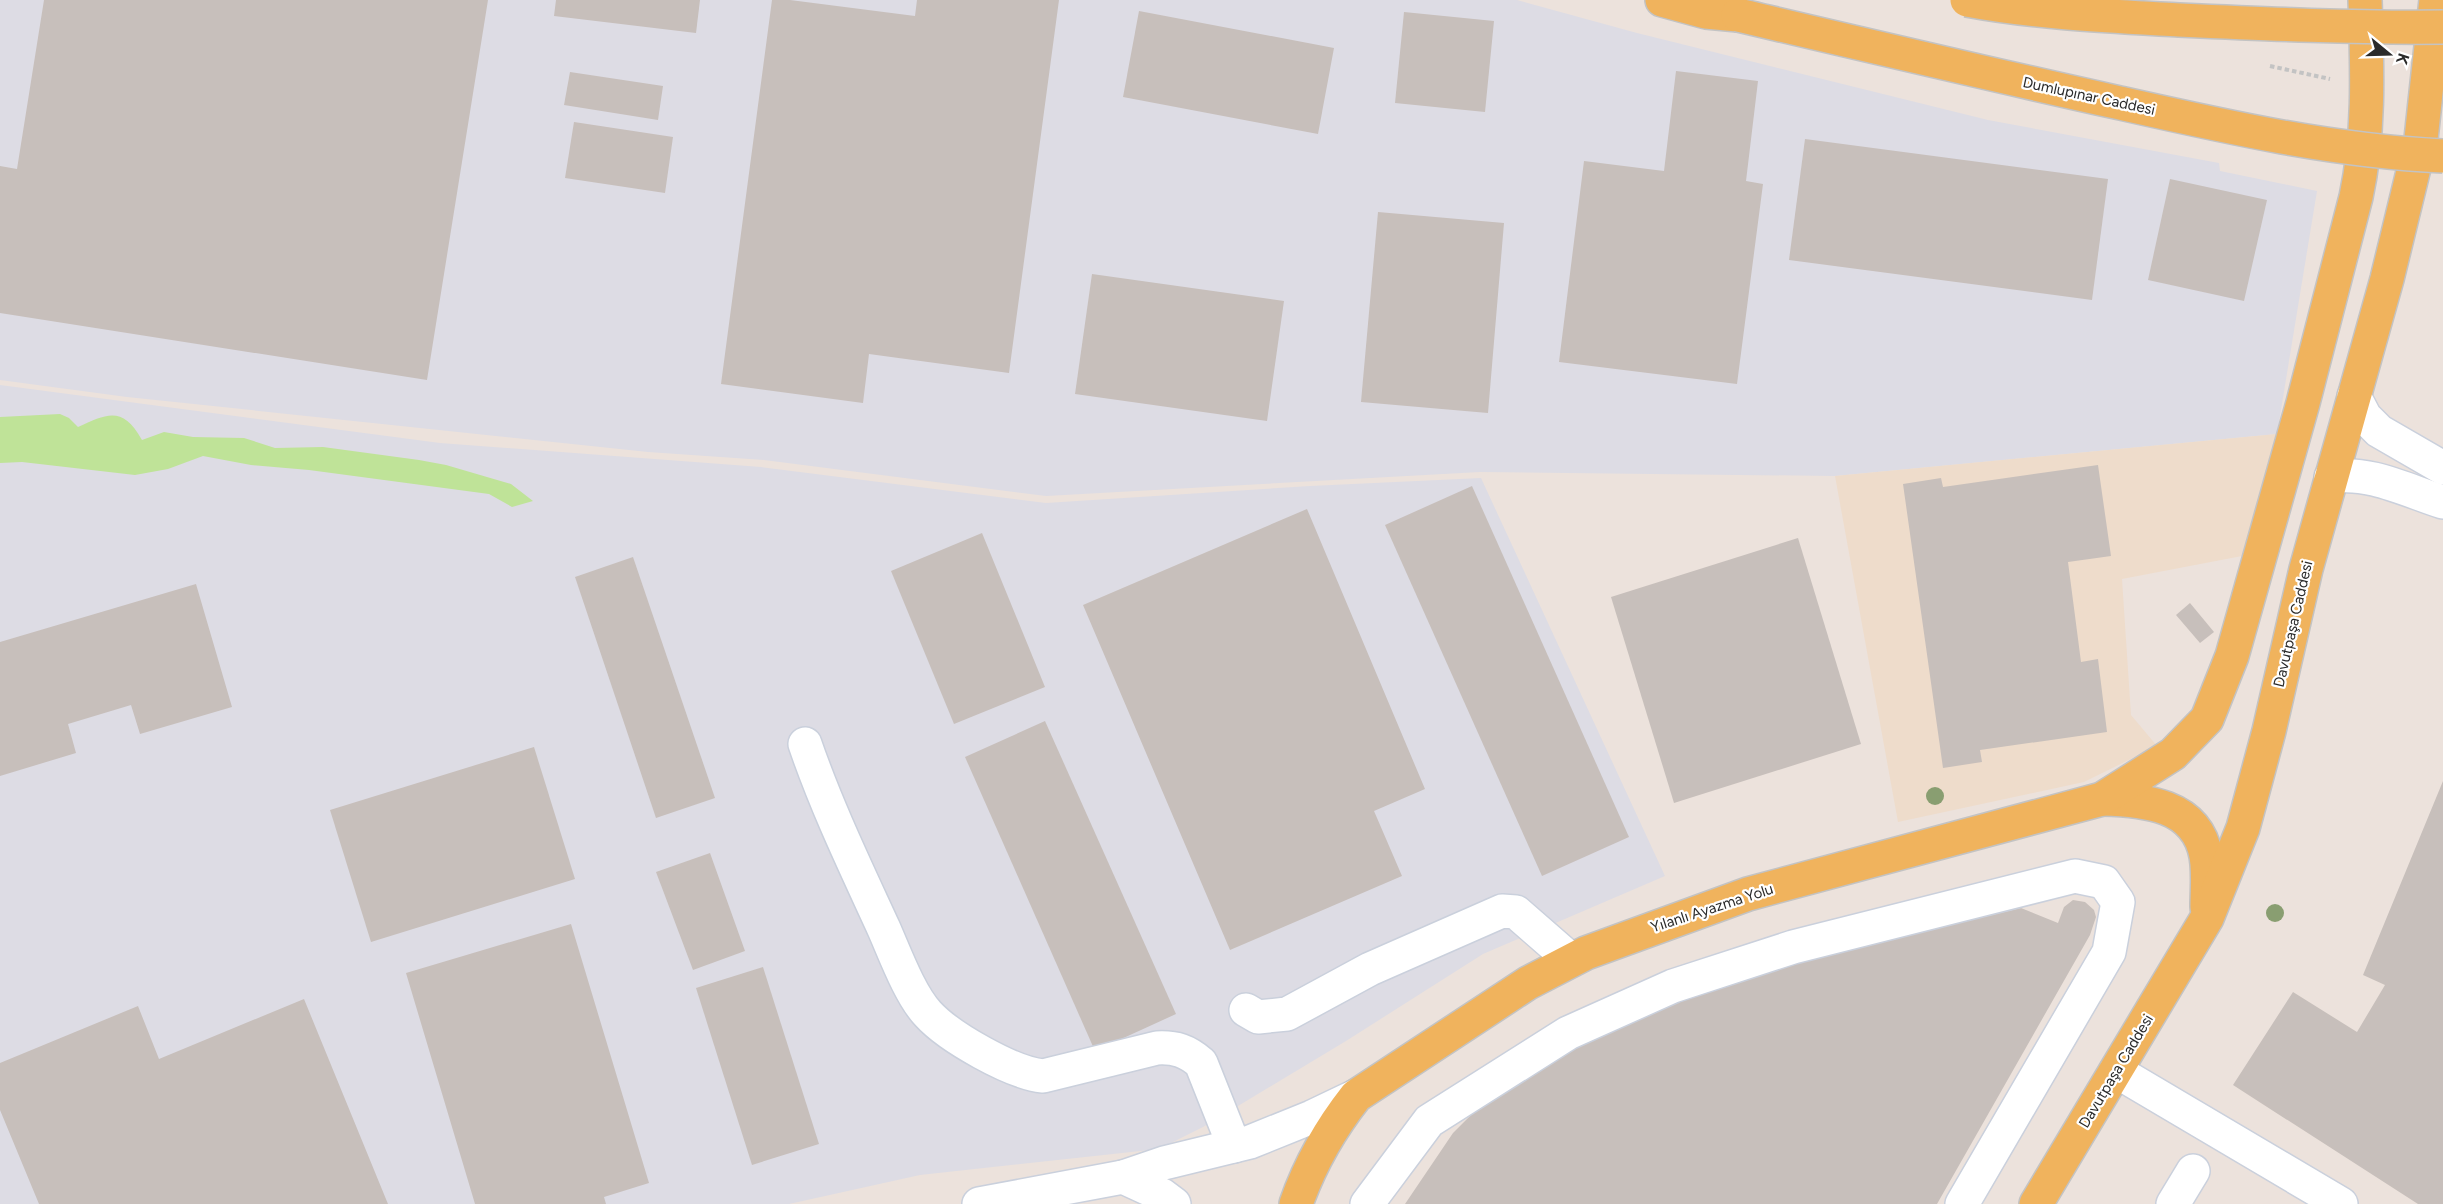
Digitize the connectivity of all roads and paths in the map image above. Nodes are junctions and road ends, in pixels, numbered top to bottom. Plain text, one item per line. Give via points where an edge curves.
1 (1662, 0) edge
2 (1967, 0) edge
3 (2365, 0) edge
4 (2436, 0) edge
5 (1730, 8) edge
6 (2443, 27) edge
7 (2443, 99) edge
8 (2432, 148) edge
9 (2354, 396) junction
10 (2443, 468) edge
11 (2331, 477) junction
12 (2443, 502) edge
13 (805, 744) dead end
14 (2102, 800) junction
15 (2207, 918) junction
16 (1571, 960) junction
17 (1246, 1010) dead end
18 (2116, 1071) junction
19 (1356, 1096) junction
20 (1234, 1146) junction
21 (2193, 1171) dead end
22 (1123, 1177) junction
23 (979, 1204) edge
24 (1174, 1204) edge
25 (1296, 1204) edge
26 (1367, 1204) edge
27 (1962, 1204) edge
28 (2036, 1204) edge
29 (2174, 1204) edge
30 (2341, 1204) edge

1 - 5 main road, Dumlupınar Caddesi via 1706,12
2 - 6 main road, bridge via 2104,15 2322,27
3 - 14 main road via 2367,87 2361,174 2303,404 2232,656 2207,719 2197,732 2161,764
4 - 8 main road, Davutpaşa Caddesi
5 - 8 main road, Dumlupınar Caddesi, bridge via 1986,73 2269,136 2387,153
7 - 8 main road
8 - 9 main road, Davutpaşa Caddesi via 2387,279
9 - 10 street via 2379,431
9 - 11 main road, Davutpaşa Caddesi
11 - 12 street via 2363,477
11 - 15 main road, Davutpaşa Caddesi via 2253,796
13 - 20 street via 905,977 933,1019 947,1032 1027,1074 1043,1076 1157,1048 1174,1047 1191,1054 1201,1063
14 - 15 main road via 2159,804 2178,813 2198,833 2206,854
14 - 16 main road, Yılanlı Ayazma Yolu via 1748,894
15 - 18 main road, Davutpaşa Caddesi
16 - 17 street via 1516,912 1502,911 1370,969 1287,1014 1258,1017
16 - 19 main road, Yılanlı Ayazma Yolu via 1510,994
18 - 28 main road, Davutpaşa Caddesi
18 - 30 street
19 - 20 street
19 - 25 main road, Yılanlı Ayazma Yolu via 1317,1154
20 - 22 street
21 - 29 street
22 - 23 street
22 - 24 street
26 - 27 street via 1429,1121 1568,1033 1673,986 1794,947 2075,876 2103,882 2118,902 2109,952

